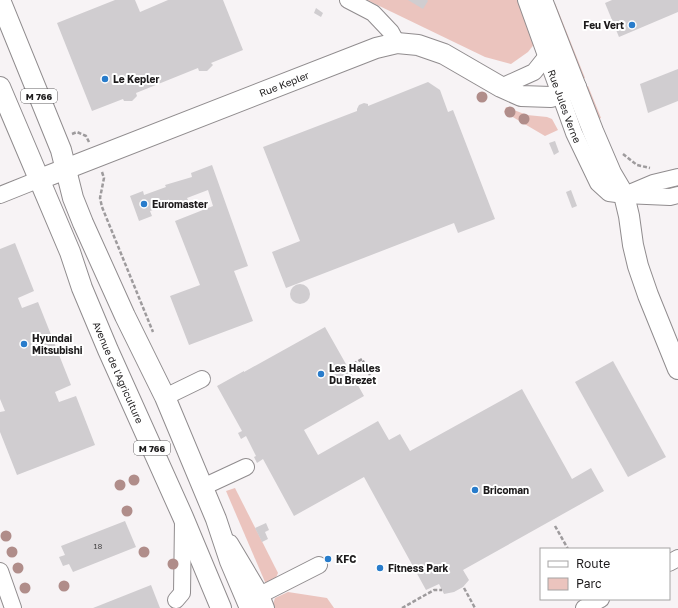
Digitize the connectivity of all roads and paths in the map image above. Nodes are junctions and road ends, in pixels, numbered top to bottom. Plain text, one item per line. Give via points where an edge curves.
1 (0, 0) edge
2 (348, 0) edge
3 (526, 0) edge
4 (542, 0) edge
5 (396, 43) junction
6 (546, 57) junction
7 (0, 87) edge
8 (501, 87) junction
9 (568, 91) junction
10 (620, 150) dead end
11 (101, 168) dead end
12 (651, 168) dead end
13 (65, 169) junction
14 (678, 177) edge
15 (40, 179) junction
16 (0, 195) edge
17 (624, 195) junction
18 (678, 195) edge
19 (106, 274) junction
20 (154, 334) dead end
21 (348, 367) dead end
22 (678, 369) edge
23 (371, 377) dead end
24 (202, 379) dead end
25 (165, 397) junction
26 (246, 467) dead end
27 (203, 487) junction
28 (183, 517) junction
29 (555, 526) dead end
30 (567, 548) edge
31 (319, 565) dead end
32 (0, 571) edge
33 (464, 588) dead end
34 (442, 590) dead end
35 (176, 600) dead end
36 (599, 600) edge
37 (256, 603) edge
38 (13, 608) edge
39 (221, 608) edge
40 (402, 608) edge
41 (475, 608) edge
42 (584, 608) edge

1 - 13 main road, M 766 via 61,150
2 - 5 street via 373,13 391,32
3 - 6 street, Rue Jules Verne
4 - 9 main road, Rue Jules Verne
5 - 8 main road, Rue Kepler via 418,45 444,54
5 - 13 main road, Rue Kepler via 376,48
6 - 8 street via 534,72
6 - 9 street, Rue Jules Verne
7 - 15 main road, Avenue de l'Agriculture / M 766
8 - 9 main road, Rue Kepler via 521,96 551,97
9 - 17 main road, Rue Jules Verne
10 - 12 path via 637,165
11 - 20 path via 104,178 100,198 102,207
13 - 15 main road
13 - 19 main road, M 766 via 73,198
14 - 17 street via 653,183
15 - 16 street
15 - 19 main road, Avenue de l'Agriculture via 53,191 85,266
15 - 28 main road, Avenue de l'Agriculture / M 766 via 108,350
17 - 18 street
17 - 22 main road, Rue Jules Verne via 638,266
19 - 25 main road, M 766
21 - 23 path via 362,359
24 - 25 street
25 - 27 main road, M 766
26 - 27 street
27 - 37 main road, M 766 via 230,561
28 - 35 street via 182,593
28 - 39 main road, Avenue de l'Agriculture / M 766
29 - 30 path
31 - 37 street
32 - 38 street
33 - 41 path
34 - 40 path via 434,590
36 - 42 street

